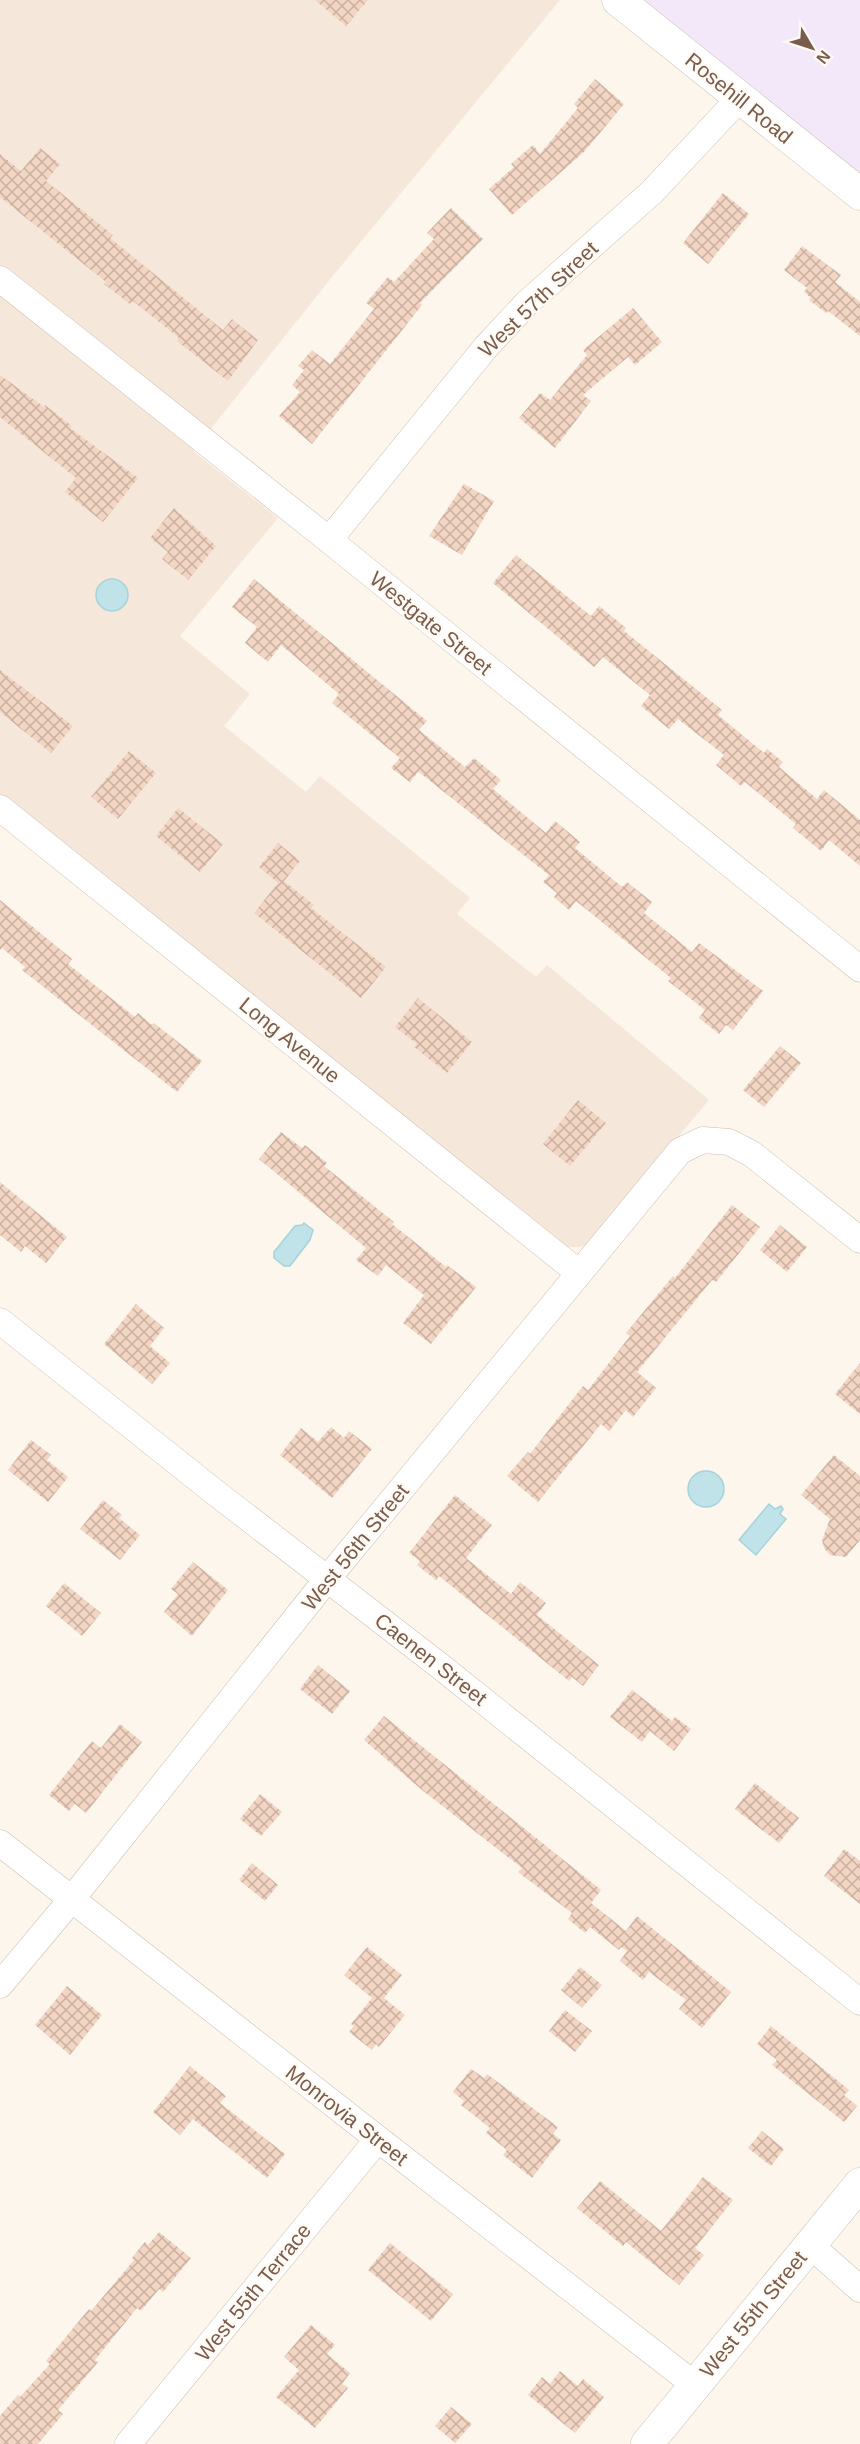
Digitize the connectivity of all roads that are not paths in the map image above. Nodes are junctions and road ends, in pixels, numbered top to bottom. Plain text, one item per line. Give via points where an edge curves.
1 (618, 0) edge
2 (739, 99) junction
3 (860, 194) edge
4 (0, 279) edge
5 (329, 540) junction
6 (0, 808) edge
7 (860, 969) edge
8 (860, 1240) edge
9 (579, 1273) junction
10 (0, 1321) edge
11 (328, 1578) junction
12 (0, 1843) edge
13 (71, 1900) junction
14 (0, 1985) edge
15 (860, 2002) edge
16 (378, 2139) junction
17 (860, 2184) edge
18 (810, 2245) junction
19 (860, 2289) edge
20 (695, 2385) junction
21 (128, 2444) edge
22 (646, 2444) edge

1 - 2 street, Rosehill Road
2 - 3 street, Rosehill Road
2 - 5 street, West 57th Street via 652,192 526,304 486,347
4 - 5 street, Westgate Street
5 - 7 street, Westgate Street
6 - 9 street, Long Avenue
8 - 9 street, West 56th Street via 752,1154 729,1142 703,1140 680,1151
9 - 11 street, West 56th Street
10 - 11 street, Caenen Street
11 - 13 street, West 56th Street
11 - 15 street, Caenen Street
12 - 13 street, Monrovia Street
13 - 14 street, West 56th Street
13 - 16 street, Monrovia Street
16 - 20 street, Monrovia Street
16 - 21 street, West 55th Terrace
17 - 18 street, West 55th Street
18 - 19 street
18 - 20 street, West 55th Street
20 - 22 street, West 55th Street

